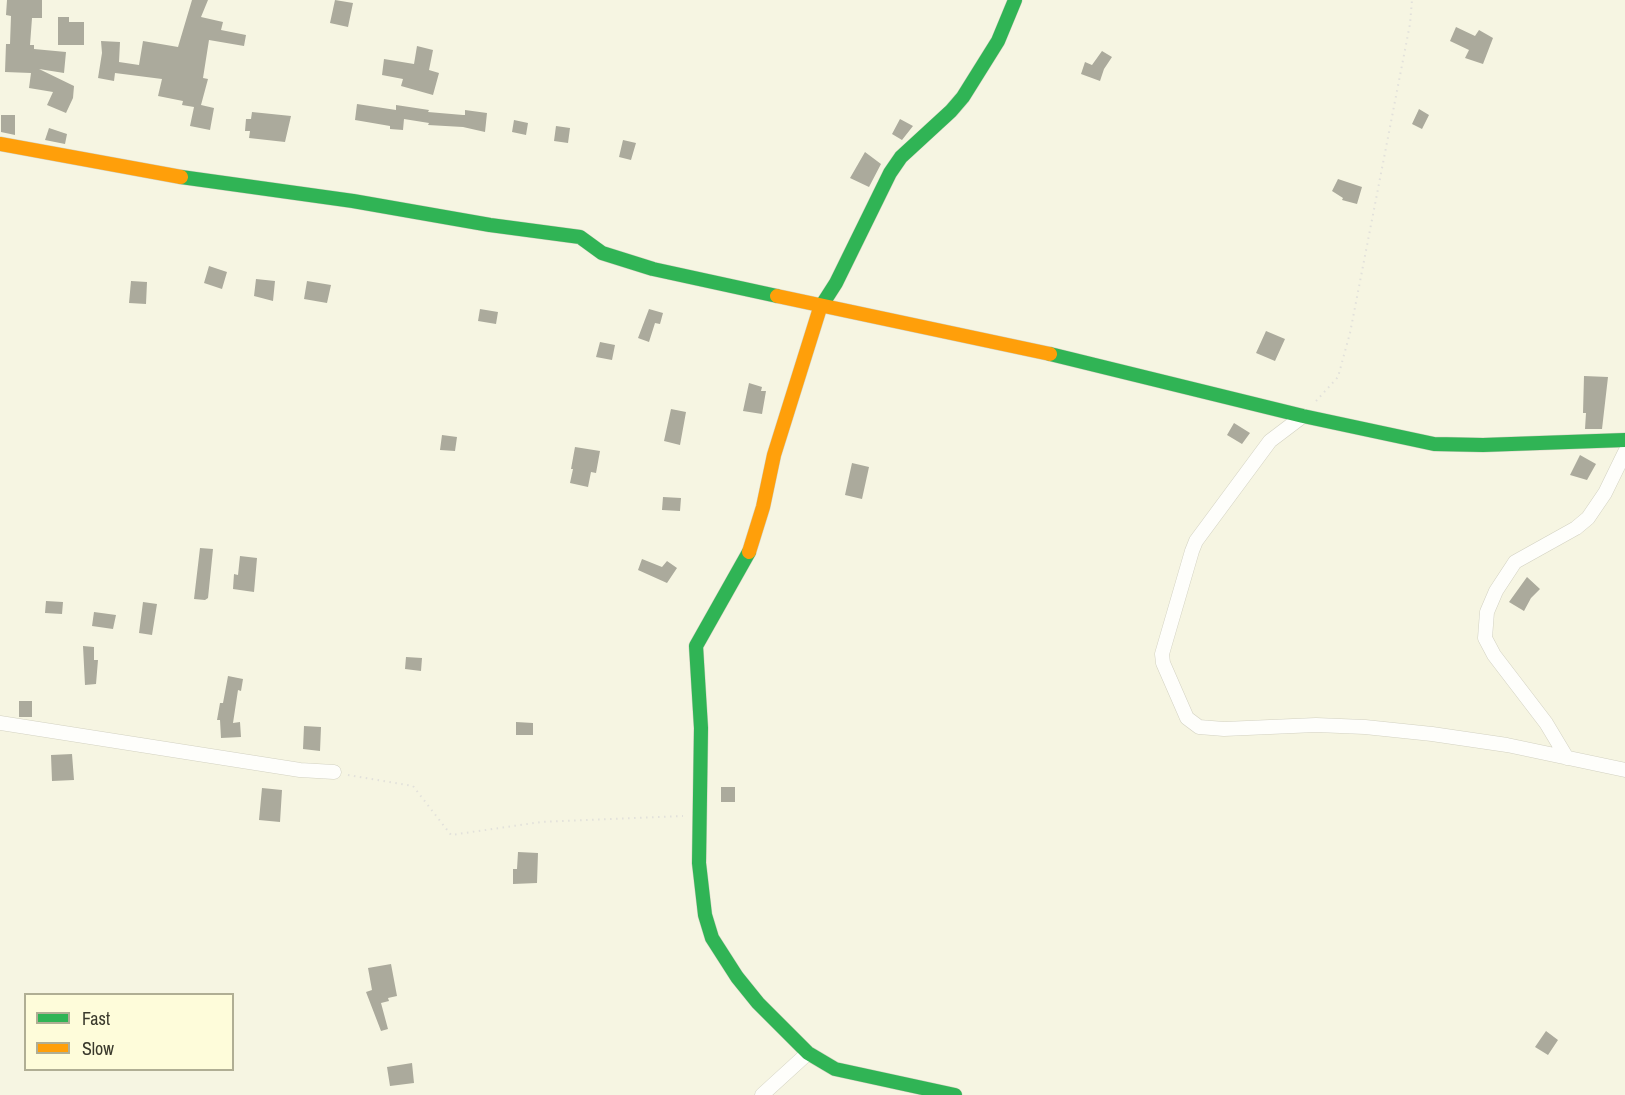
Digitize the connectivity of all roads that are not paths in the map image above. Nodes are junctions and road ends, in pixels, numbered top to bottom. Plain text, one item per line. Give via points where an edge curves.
1 (1016, 0) edge
2 (0, 144) edge
3 (821, 306) junction
4 (1303, 416) junction
5 (1625, 440) edge
6 (1625, 452) edge
7 (0, 723) edge
8 (1567, 758) junction
9 (1625, 770) edge
10 (334, 772) road end
11 (808, 1053) junction
12 (762, 1095) edge
13 (956, 1095) edge

1 - 3 street via 998,41 963,97 901,157 890,173
2 - 3 street via 173,176 580,237 602,253 629,262
3 - 4 street via 1048,354
3 - 11 street via 774,455 754,541 696,646 701,728 699,863 705,915 712,938 737,978
4 - 5 street via 1434,444
4 - 8 street via 1273,438 1191,551 1162,654 1187,718 1199,727 1224,729 1365,727 1508,745
6 - 8 street via 1588,518 1515,562 1487,612 1485,638 1494,655 1546,723
7 - 10 street
8 - 9 street
11 - 12 street
11 - 13 street via 834,1069

